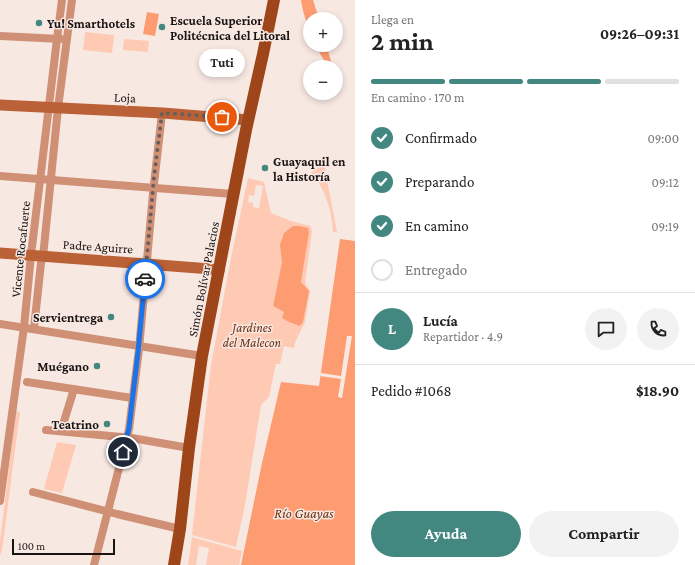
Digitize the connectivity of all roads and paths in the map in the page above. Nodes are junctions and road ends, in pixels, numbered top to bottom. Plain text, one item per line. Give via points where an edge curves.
1 (62, 0) edge
2 (72, 0) edge
3 (274, 0) edge
4 (0, 36) edge
5 (57, 38) junction
6 (67, 39) junction
7 (0, 105) edge
8 (53, 108) junction
9 (162, 113) junction
10 (248, 120) junction
11 (0, 176) edge
12 (40, 179) junction
13 (51, 180) junction
14 (153, 188) junction
15 (233, 194) junction
16 (0, 253) edge
17 (30, 255) junction
18 (43, 257) junction
19 (146, 264) junction
20 (219, 271) junction
21 (0, 324) edge
22 (24, 327) junction
23 (34, 328) junction
24 (139, 345) junction
25 (202, 356) junction
26 (26, 382) dead end
27 (74, 389) junction
28 (132, 398) junction
29 (46, 430) dead end
30 (61, 431) junction
31 (127, 437) junction
32 (189, 448) junction
33 (3, 452) edge
34 (33, 492) dead end
35 (0, 501) edge
36 (107, 511) junction
37 (180, 529) junction
38 (94, 565) edge
39 (174, 565) edge

1 - 5 street, Vicente Rocafuerte
2 - 6 street, Vicente Rocafuerte
3 - 10 main road, Simón Bolívar Palacios
4 - 5 street
5 - 6 street
5 - 8 street, Vicente Rocafuerte
6 - 8 street, Vicente Rocafuerte
7 - 8 main road, Loja
8 - 9 main road, Loja
8 - 12 street, Vicente Rocafuerte
8 - 13 street, Vicente Rocafuerte
9 - 10 main road, Loja
9 - 14 street
10 - 15 main road, Simón Bolívar Palacios
11 - 12 street
12 - 13 street
12 - 17 street, Vicente Rocafuerte
13 - 14 street
13 - 18 street, Vicente Rocafuerte
14 - 15 street
14 - 19 street
15 - 20 main road, Simón Bolívar Palacios
16 - 17 main road, Padre Aguirre
17 - 18 main road, Padre Aguirre
17 - 22 street, Vicente Rocafuerte
18 - 19 main road, Padre Aguirre
18 - 23 street, Vicente Rocafuerte
19 - 20 main road, Padre Aguirre
19 - 24 street
20 - 25 main road, Simón Bolívar Palacios
21 - 22 street
22 - 23 street
22 - 33 street, Vicente Rocafuerte
23 - 24 street
24 - 25 street
24 - 28 street
25 - 32 main road, Simón Bolívar Palacios
26 - 27 street
27 - 28 street
27 - 30 street
28 - 31 street
29 - 30 street
30 - 31 street
31 - 32 street
31 - 36 street
32 - 37 main road, Simón Bolívar Palacios
33 - 35 street, Vicente Rocafuerte
34 - 36 street
36 - 37 street
36 - 38 street
37 - 39 main road, Simón Bolívar Palacios

